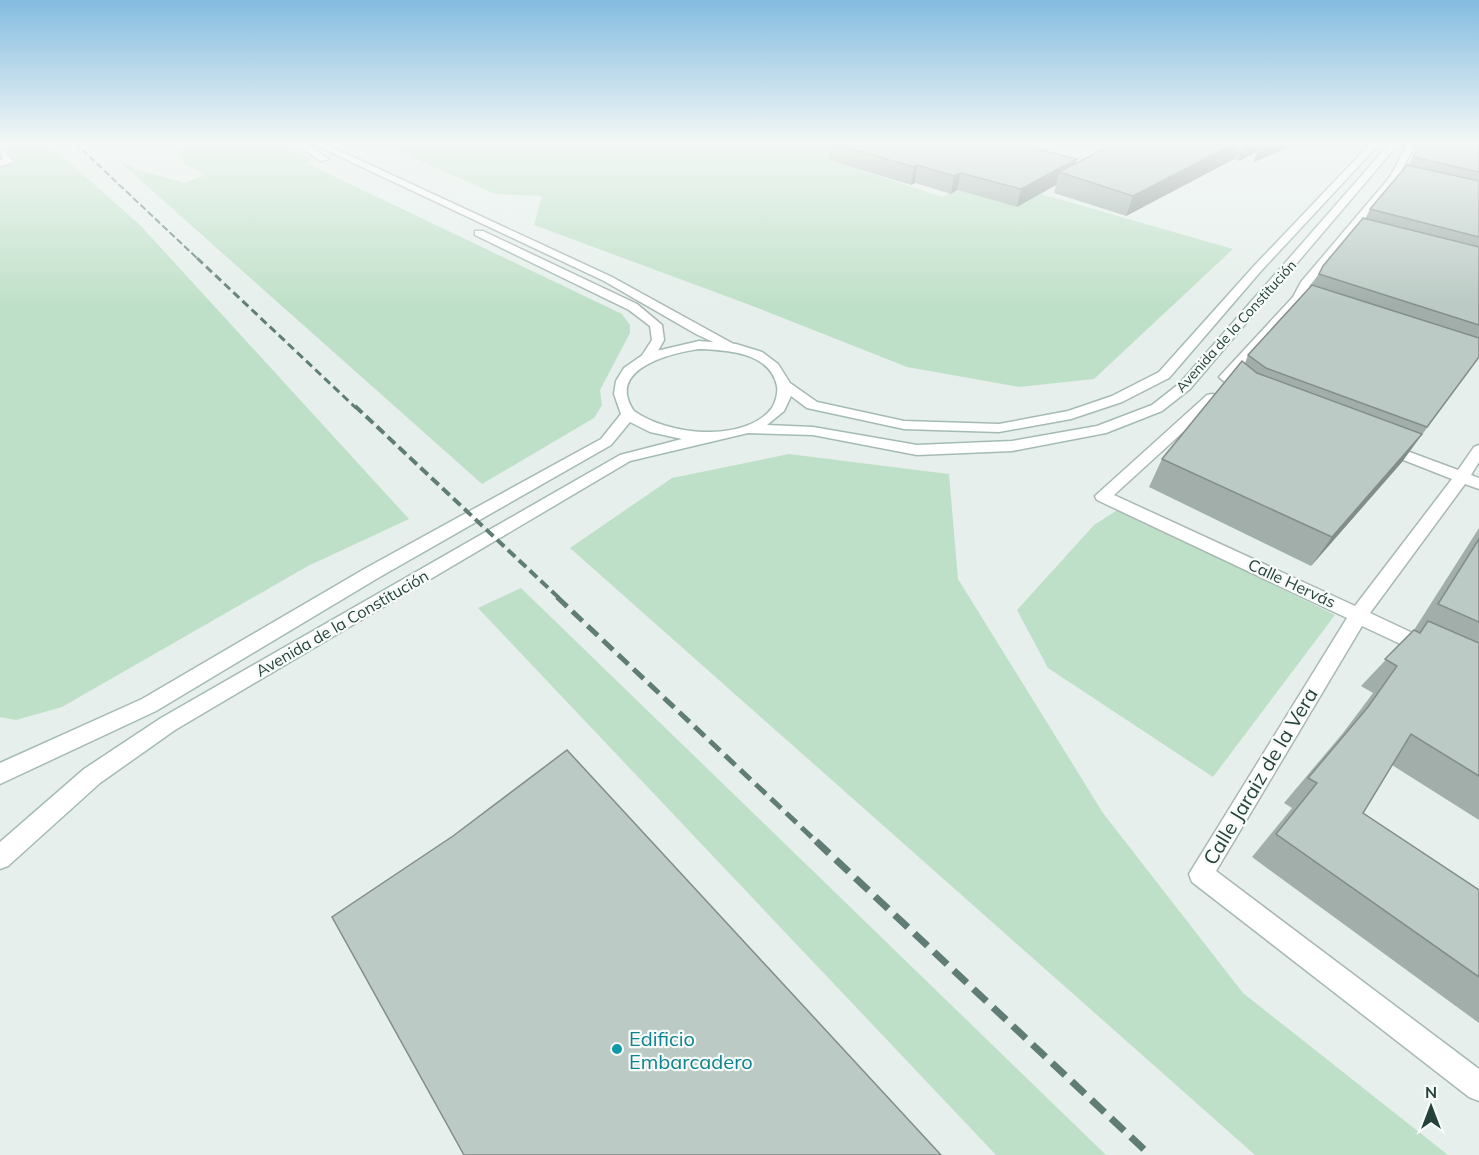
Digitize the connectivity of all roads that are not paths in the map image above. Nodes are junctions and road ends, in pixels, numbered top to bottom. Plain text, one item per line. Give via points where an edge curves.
1 (403, 197) edge
2 (431, 197) edge
3 (1325, 197) edge
4 (1348, 197) edge
5 (1384, 197) edge
6 (732, 347) junction
7 (648, 357) junction
8 (786, 386) junction
9 (1212, 398) edge
10 (1259, 399) edge
11 (628, 414) junction
12 (748, 429) junction
13 (711, 437) junction
14 (1365, 440) edge
15 (1479, 450) edge
16 (1470, 481) edge
17 (1359, 614) junction
18 (1446, 658) edge
19 (0, 774) edge
20 (0, 858) edge
21 (1479, 1088) edge

1 - 7 main road via 633,306 656,325 658,340
2 - 6 main road via 608,279
3 - 8 main road, Avenida de la Constitución via 1164,375 1117,399 1071,415 999,428 904,425 812,405
4 - 12 main road, Avenida de la Constitución via 1185,386 1157,408 1101,430 1012,446 917,450 813,431
5 - 10 main road, Avenida de la Constitución via 1305,284 1303,300 1226,376
6 - 7 main road via 699,345
6 - 8 main road via 757,355 775,367
7 - 11 main road via 631,369 621,384 621,402
8 - 12 main road via 784,400 772,416
9 - 17 main road, Calle Hervás via 1103,496
11 - 13 main road via 669,434
11 - 19 main road, Avenida de la Constitución via 606,442 372,573 149,705
12 - 13 main road
13 - 20 main road, Avenida de la Constitución via 625,458 168,724 92,776
14 - 16 main road
15 - 16 main road, Calle Jaraiz de la Vera
16 - 17 main road, Calle Jaraiz de la Vera
17 - 18 main road, Calle Hervás
17 - 21 main road, Calle Jaraiz de la Vera via 1201,874

